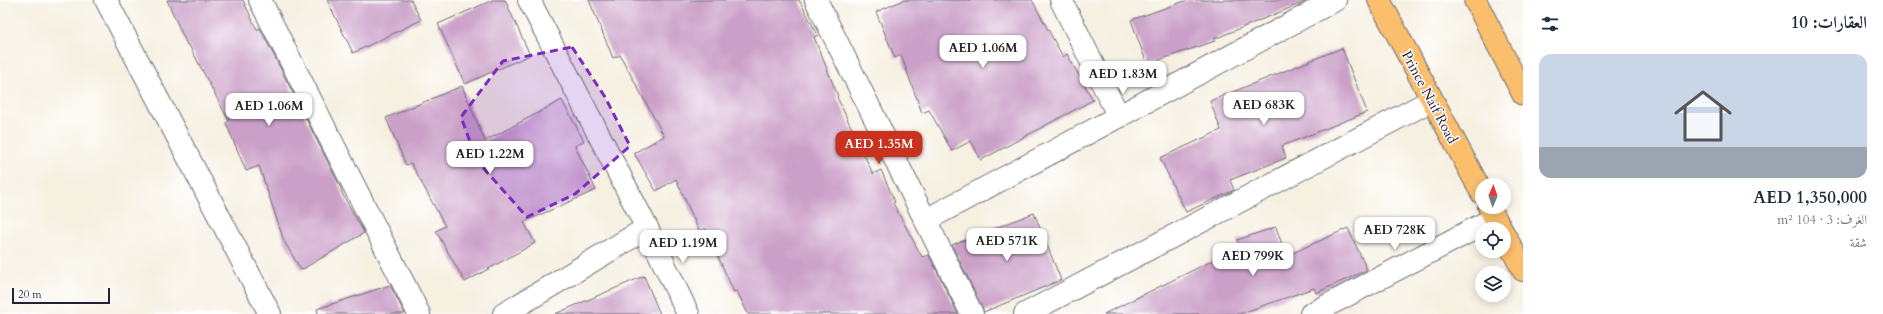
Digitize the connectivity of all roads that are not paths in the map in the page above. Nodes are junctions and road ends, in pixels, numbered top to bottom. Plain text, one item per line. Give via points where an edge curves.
1 (106, 0) edge
2 (260, 0) edge
3 (528, 0) edge
4 (816, 0) edge
5 (1061, 0) edge
6 (1335, 0) edge
7 (1379, 0) edge
8 (1475, 0) edge
9 (1523, 94) edge
10 (1432, 100) junction
11 (1119, 116) junction
12 (1475, 181) edge
13 (926, 220) junction
14 (647, 228) junction
15 (1475, 233) edge
16 (1511, 248) edge
17 (1523, 270) edge
18 (270, 314) edge
19 (419, 314) edge
20 (504, 314) edge
21 (688, 314) edge
22 (972, 314) edge
23 (1025, 314) edge
24 (1311, 314) edge

1 - 18 street
2 - 19 street
3 - 14 street
4 - 13 street
5 - 11 street
6 - 11 street
7 - 10 main road, Prince Naif Road
8 - 9 main road
10 - 12 main road, Prince Naif Road
10 - 23 street
11 - 13 street
13 - 22 street
14 - 20 street
14 - 21 street
15 - 24 street
16 - 17 main road

